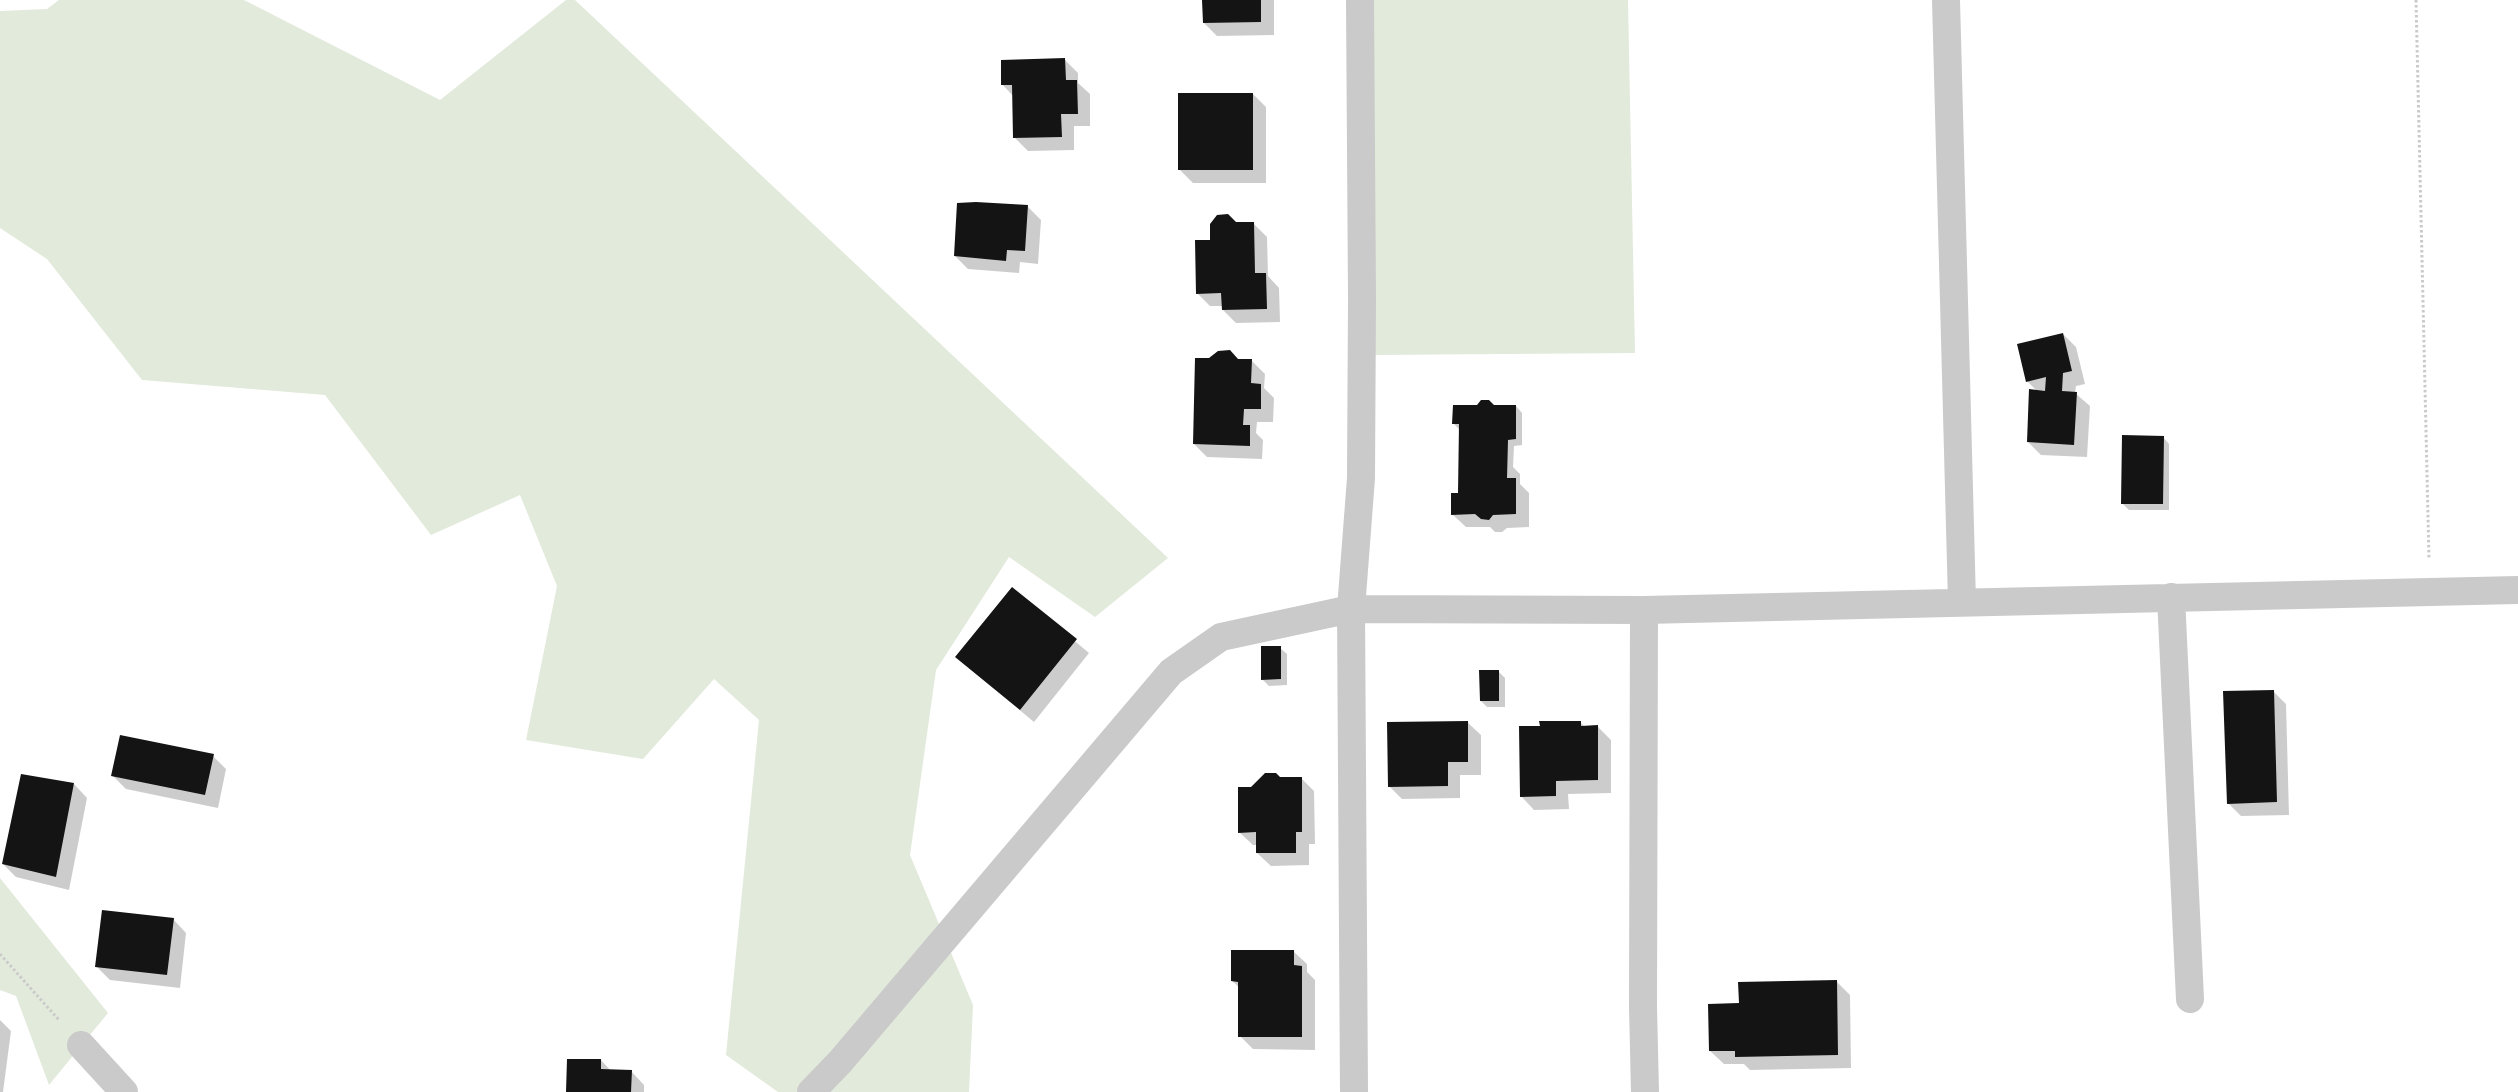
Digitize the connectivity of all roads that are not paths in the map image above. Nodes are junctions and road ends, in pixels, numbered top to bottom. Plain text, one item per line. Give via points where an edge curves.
1 (1360, 0) edge
2 (1946, 0) edge
3 (2518, 590) edge
4 (2171, 597) junction
5 (1962, 602) junction
6 (1351, 609) junction
7 (1644, 610) junction
8 (2190, 999) dead end
9 (81, 1045) road end
10 (124, 1092) edge
11 (811, 1092) edge
12 (1354, 1092) edge
13 (1645, 1092) edge

1 - 6 street via 1360,478
2 - 5 street
3 - 4 street
4 - 5 street
4 - 8 street
5 - 7 street
6 - 7 street
6 - 11 street via 1222,638 1171,672
6 - 12 street
7 - 13 street
9 - 10 street

